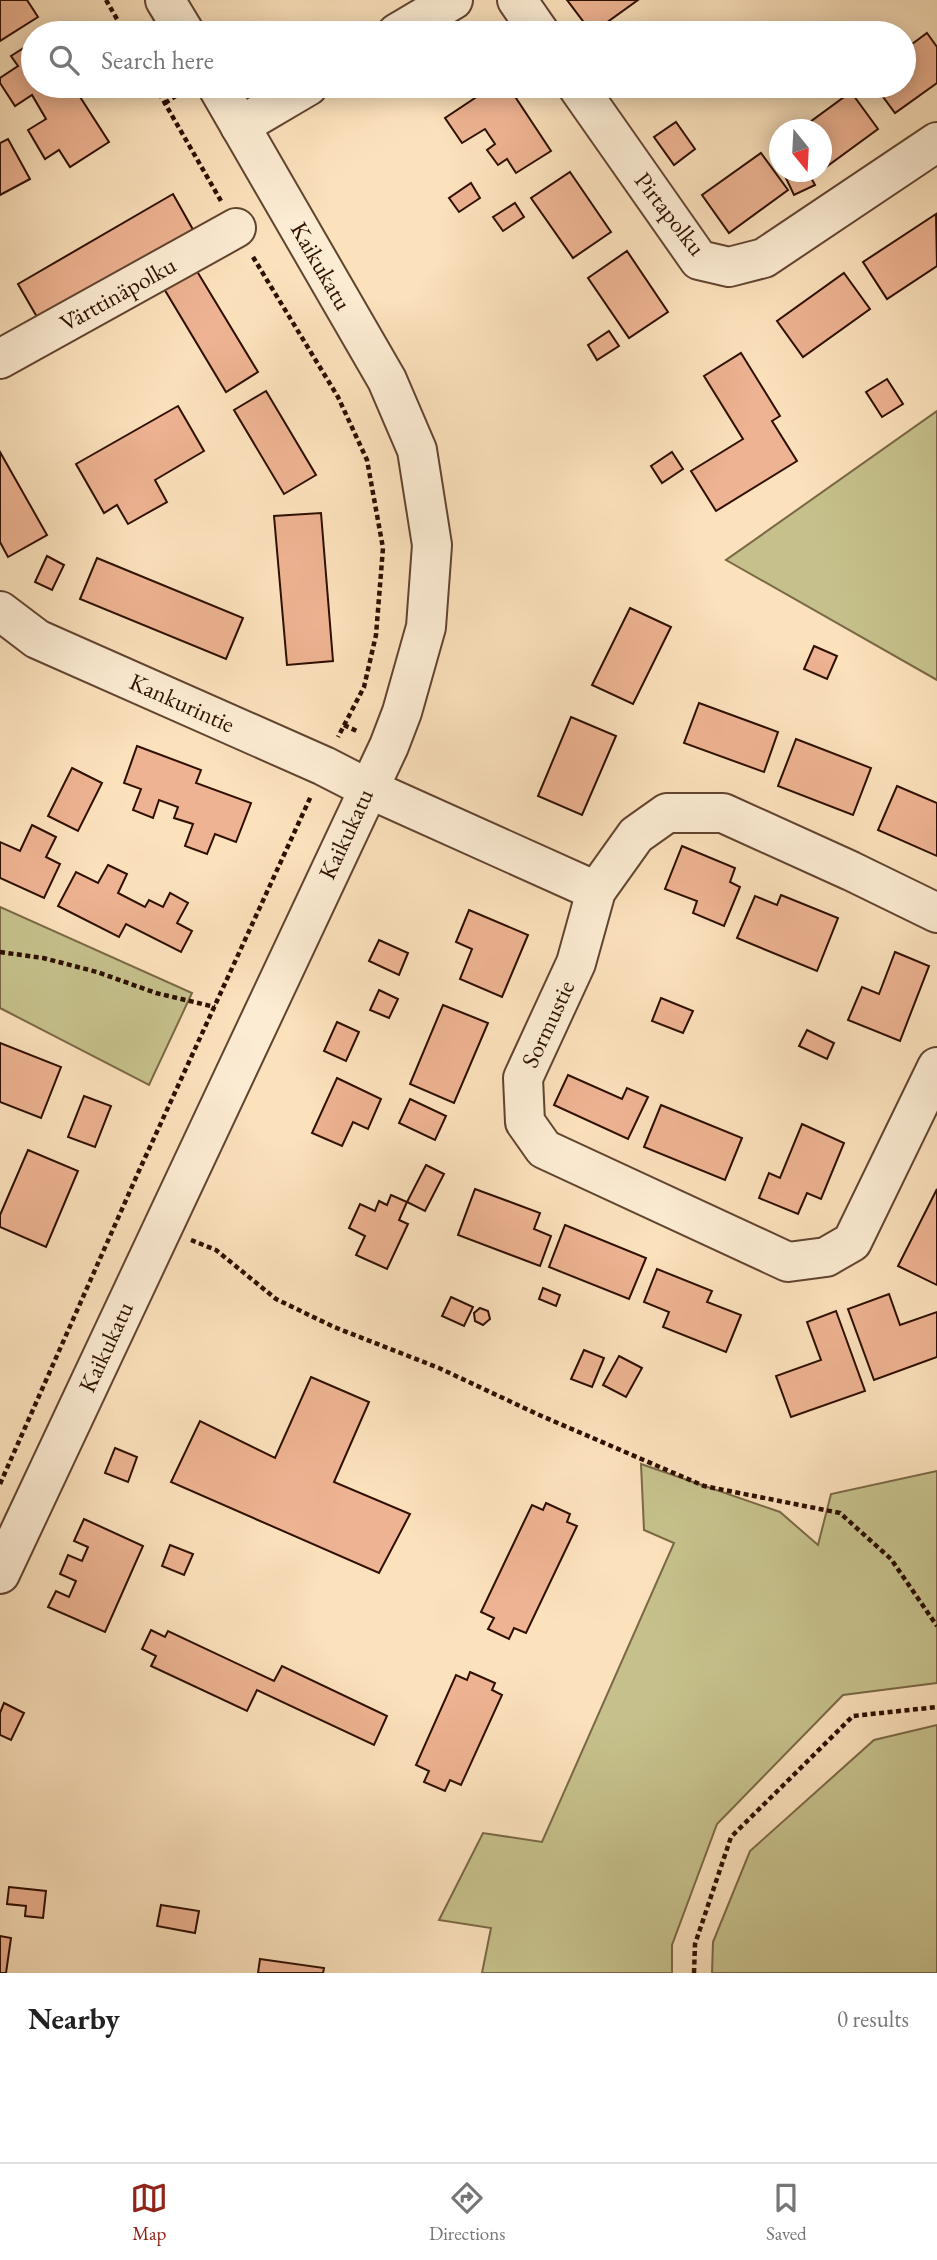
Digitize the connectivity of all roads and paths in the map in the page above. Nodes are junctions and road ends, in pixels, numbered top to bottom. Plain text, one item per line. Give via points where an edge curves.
1 (106, 0) edge
2 (165, 0) edge
3 (453, 0) edge
4 (517, 0) edge
5 (118, 21) edge
6 (178, 21) edge
7 (417, 21) edge
8 (532, 21) edge
9 (162, 98) edge
10 (173, 98) edge
11 (223, 98) edge
12 (288, 98) edge
13 (585, 98) edge
14 (165, 103) junction
15 (240, 126) junction
16 (937, 142) edge
17 (236, 228) junction
18 (0, 359) edge
19 (0, 611) edge
20 (324, 766) junction
21 (367, 788) junction
22 (596, 891) junction
23 (937, 913) edge
24 (0, 952) edge
25 (215, 1007) junction
26 (937, 1067) edge
27 (162, 1227) junction
28 (0, 1484) edge
29 (0, 1574) edge
30 (937, 1626) edge
31 (937, 1707) edge
32 (694, 1973) edge

1 - 5 path
2 - 6 street
3 - 7 street
4 - 8 street
9 - 14 path
10 - 14 path
11 - 15 street, Kaikukatu
12 - 15 street
13 - 16 street, Pirtapolku via 699,260 729,267 764,258
14 - 17 path
15 - 21 street, Kaikukatu via 387,380 416,450 432,545 426,627 402,712
17 - 18 street, Värttinäpolku
17 - 20 path via 338,397 368,460 383,548 376,635 364,687
19 - 20 street, Kankurintie via 37,639
20 - 21 street, Kankurintie
20 - 25 path
21 - 22 street, Kankurintie
21 - 27 street, Kaikukatu
22 - 23 street, Sormustie via 636,835 667,813 723,813
22 - 26 street, Sormustie via 576,963 523,1078 525,1122 544,1149 788,1262 826,1256 852,1242
24 - 25 path via 43,958
25 - 28 path
27 - 29 street, Kaikukatu
27 - 30 path via 216,1250 276,1299 334,1327 439,1368 704,1486 840,1513 891,1559
31 - 32 path via 853,1716 731,1837 695,1944

